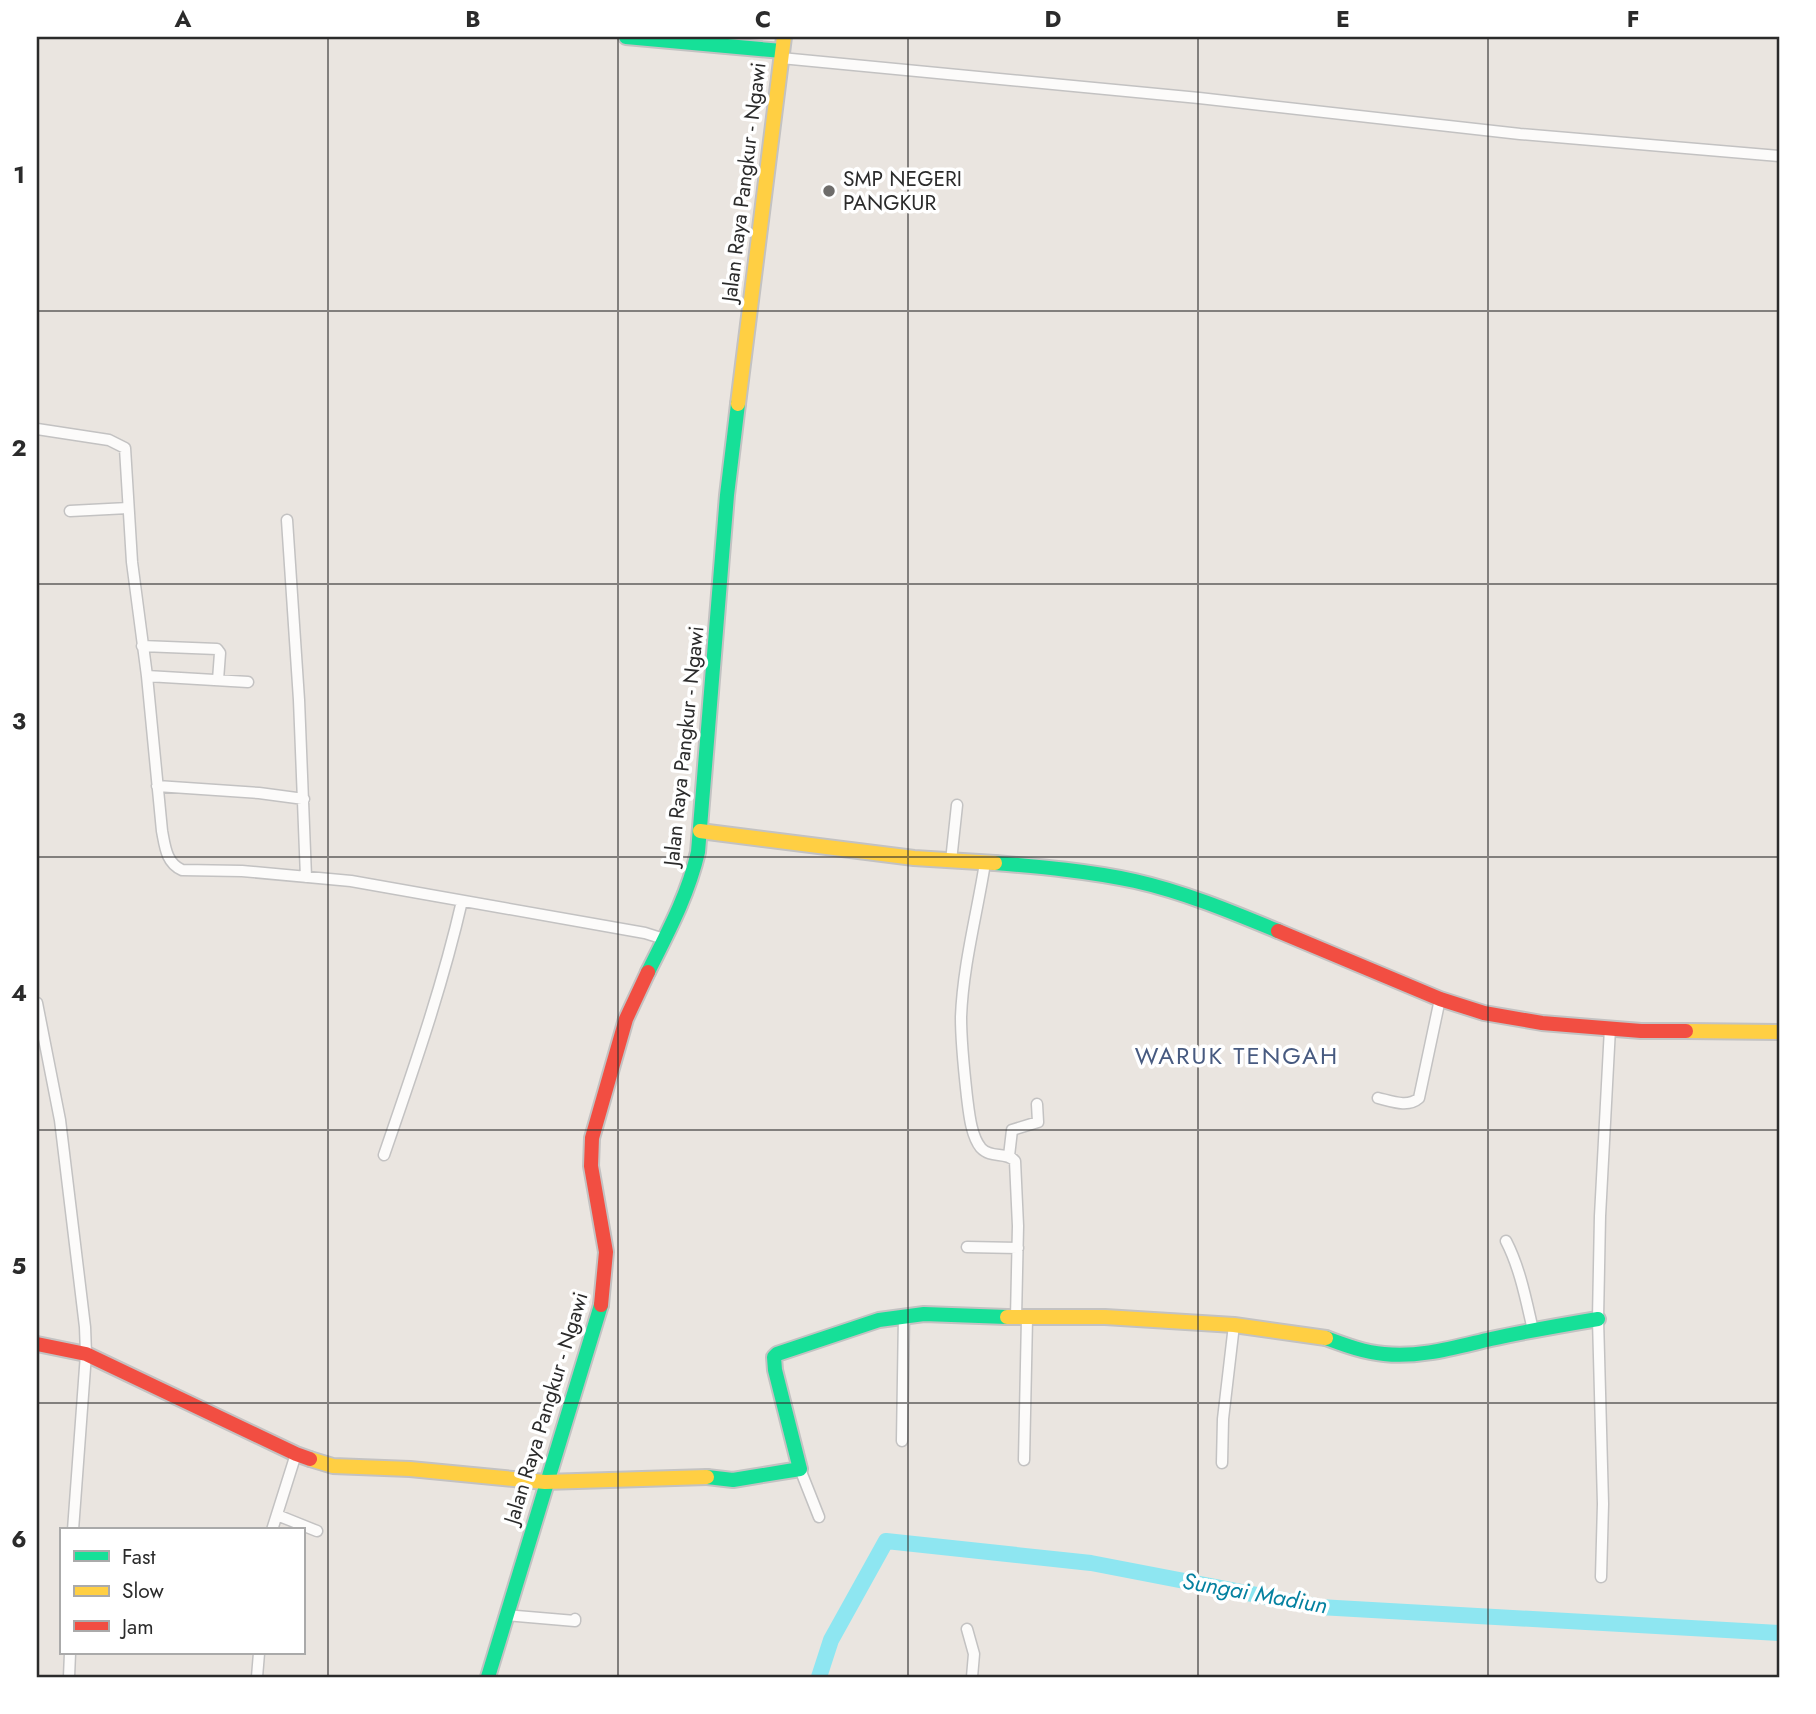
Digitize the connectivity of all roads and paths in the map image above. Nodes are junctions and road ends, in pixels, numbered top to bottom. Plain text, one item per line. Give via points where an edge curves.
1 (626, 37) edge
2 (782, 49) edge
3 (1779, 156) edge
4 (37, 429) edge
5 (128, 508) junction
6 (70, 511) dead end
7 (287, 520) dead end
8 (142, 646) junction
9 (147, 676) junction
10 (218, 680) junction
11 (248, 682) dead end
12 (157, 786) junction
13 (304, 799) junction
14 (957, 805) dead end
15 (700, 831) junction
16 (951, 861) junction
17 (985, 863) junction
18 (306, 877) junction
19 (462, 901) junction
20 (664, 939) junction
21 (1440, 999) junction
22 (37, 1003) edge
23 (1610, 1028) junction
24 (1779, 1032) edge
25 (1378, 1098) dead end
26 (1037, 1104) dead end
27 (384, 1155) dead end
28 (1009, 1156) junction
29 (1506, 1241) dead end
30 (967, 1247) dead end
31 (1018, 1248) junction
32 (904, 1315) junction
33 (1021, 1318) junction
34 (1598, 1319) junction
35 (1234, 1325) junction
36 (1533, 1330) junction
37 (37, 1344) edge
38 (86, 1354) junction
39 (902, 1441) dead end
40 (296, 1454) junction
41 (1024, 1460) dead end
42 (1222, 1463) dead end
43 (800, 1469) junction
44 (545, 1482) junction
45 (277, 1515) junction
46 (818, 1517) dead end
47 (74, 1528) edge
48 (273, 1528) edge
49 (317, 1531) dead end
50 (1601, 1577) dead end
51 (505, 1615) junction
52 (575, 1619) dead end
53 (967, 1629) dead end
54 (70, 1654) edge
55 (259, 1654) edge
56 (69, 1677) edge
57 (257, 1677) edge
58 (488, 1677) edge
59 (972, 1677) edge

1 - 2 street
2 - 3 street via 1520,134
2 - 15 street, Jalan Raya Pangkur - Ngawi via 728,482
4 - 5 street via 109,440 125,448
5 - 6 street
5 - 8 street
7 - 13 street
8 - 9 street
8 - 10 street via 214,648 220,653
9 - 10 street
9 - 12 street
10 - 11 street
12 - 13 street
12 - 18 street via 166,851 174,867
13 - 18 street
14 - 16 street
15 - 16 street
15 - 20 street, Jalan Raya Pangkur - Ngawi via 692,878
16 - 17 street
17 - 21 street via 1092,873 1176,894 1233,912
17 - 28 street via 961,1014 962,1068 980,1147
18 - 19 street
19 - 20 street
19 - 27 street via 422,1046
20 - 44 street, Jalan Raya Pangkur - Ngawi via 626,1019 594,1130 591,1167 606,1252 606,1282
21 - 23 street via 1484,1013 1542,1023
21 - 25 street via 1419,1098 1407,1104
22 - 38 street via 60,1120
23 - 24 street
23 - 34 street
26 - 28 street via 1038,1122 1012,1130
28 - 31 street via 1014,1161
29 - 36 street
30 - 31 street
31 - 33 street
32 - 33 street
32 - 39 street
32 - 43 street via 812,1341 774,1357
33 - 35 street via 1105,1317
33 - 41 street
34 - 36 street
34 - 50 street
35 - 36 street via 1294,1332 1353,1349 1405,1356
35 - 42 street
37 - 38 street
38 - 40 street
38 - 47 street
40 - 44 street via 345,1468 410,1469
40 - 45 street
43 - 44 street via 733,1480
43 - 46 street
44 - 51 street, Jalan Raya Pangkur - Ngawi
45 - 48 street
45 - 49 street
51 - 52 street
51 - 58 street, Jalan Raya Pangkur - Ngawi
53 - 59 street via 974,1654
54 - 56 street
55 - 57 street

